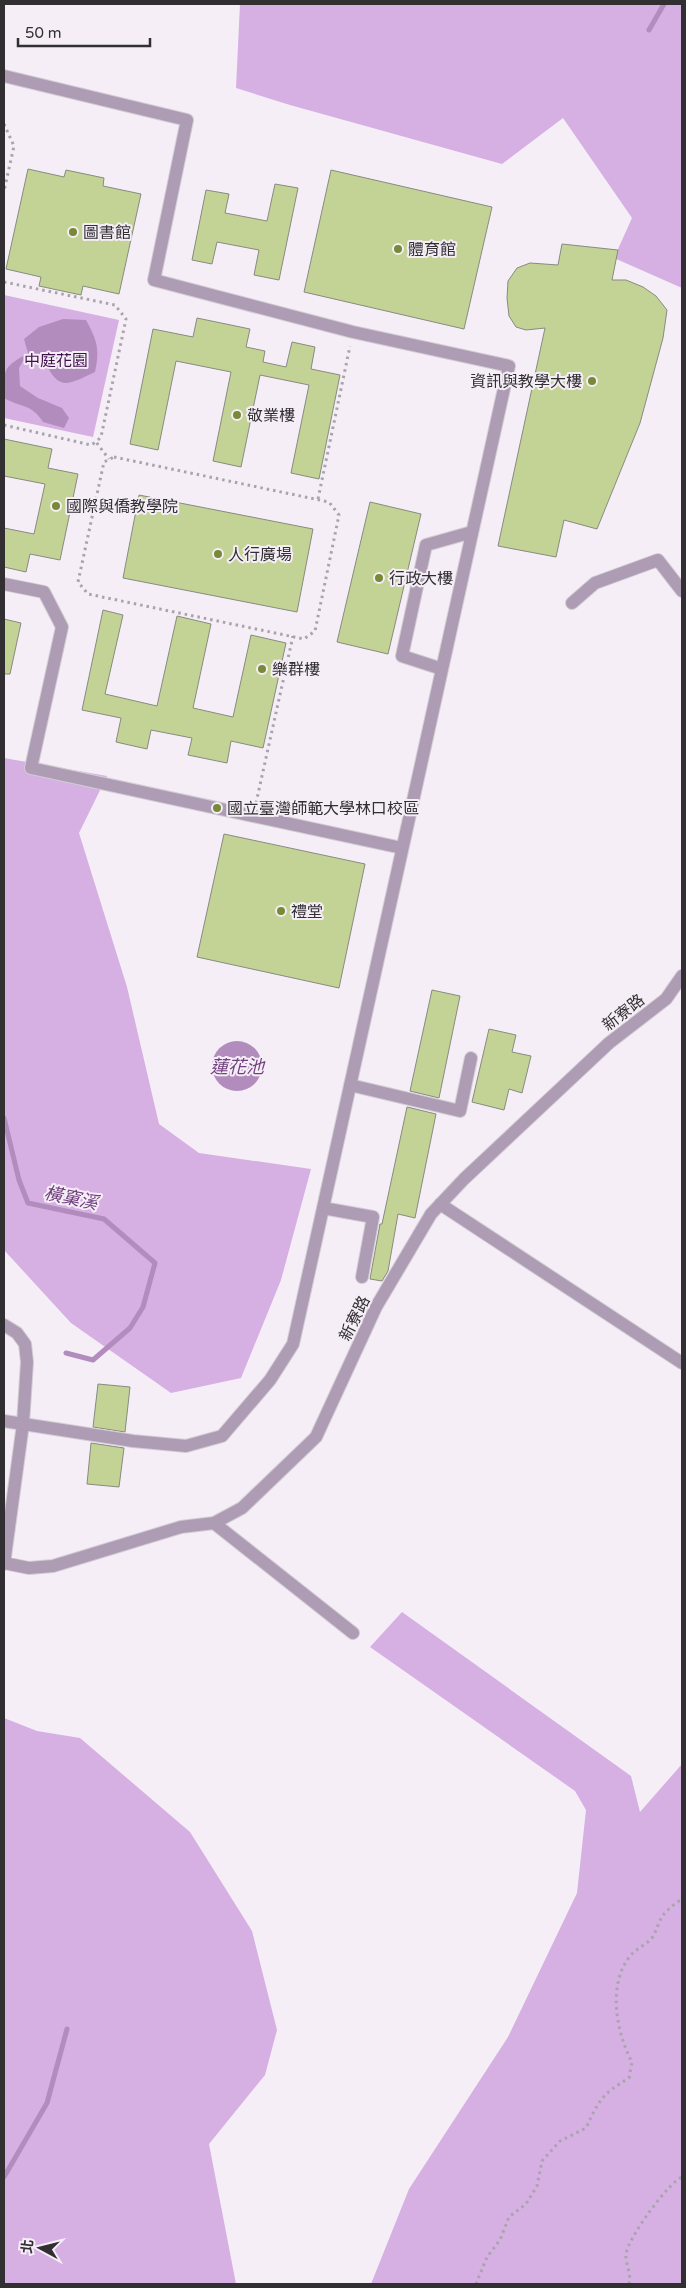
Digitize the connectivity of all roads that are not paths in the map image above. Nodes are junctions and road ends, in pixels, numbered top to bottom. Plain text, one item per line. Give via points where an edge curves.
1 (4, 76) edge
2 (472, 532) junction
3 (4, 584) edge
4 (682, 591) edge
5 (572, 602) dead end
6 (442, 669) junction
7 (402, 848) junction
8 (682, 976) edge
9 (471, 1058) dead end
10 (350, 1085) junction
11 (440, 1204) junction
12 (323, 1208) junction
13 (362, 1278) dead end
14 (4, 1325) edge
15 (682, 1363) edge
16 (4, 1421) edge
17 (24, 1424) junction
18 (214, 1523) junction
19 (4, 1563) edge
20 (353, 1633) dead end

1 - 2 street via 186,120 154,280 353,332 509,366
2 - 6 street
2 - 6 street via 426,544 402,656
3 - 7 street via 44,592 62,627 31,768
4 - 5 street via 658,560 595,583
6 - 7 street
7 - 10 street
8 - 11 street, 新寮路 via 666,999 609,1043
9 - 10 street via 460,1111
10 - 12 street
11 - 15 street
11 - 18 street, 新寮路 via 376,1307 316,1437 242,1508
12 - 13 street via 373,1217
12 - 17 street via 293,1344 270,1380 222,1436 186,1446
14 - 17 street via 17,1333 25,1344 28,1362
16 - 17 street
17 - 19 street
18 - 19 street, 新寮路 via 180,1528 54,1566 29,1568
18 - 20 street

